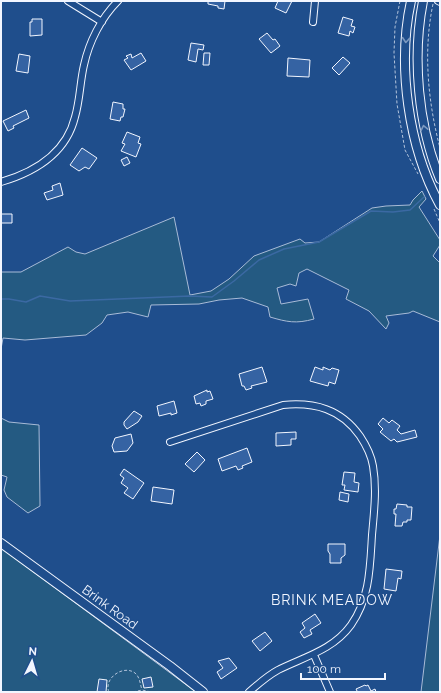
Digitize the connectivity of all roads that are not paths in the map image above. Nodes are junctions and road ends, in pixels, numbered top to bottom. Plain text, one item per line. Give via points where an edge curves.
1 (68, 1) edge
2 (118, 1) edge
3 (315, 1) edge
4 (411, 1) edge
5 (423, 1) edge
6 (102, 22) junction
7 (313, 22) dead end
8 (440, 179) edge
9 (1, 182) edge
10 (440, 205) edge
11 (170, 442) dead end
12 (1, 543) edge
13 (314, 654) junction
14 (203, 692) edge
15 (249, 692) edge
16 (330, 692) edge

1 - 6 street
2 - 6 street
3 - 7 street
4 -> 10 main road via 405,50 410,118 423,168
8 -> 5 main road via 428,146 419,94 418,45
6 - 9 street via 88,50 75,118 67,136 57,150 35,169
11 - 13 street via 283,405 312,405 329,410 354,427 367,447 373,464 375,485 370,577 362,607 345,632
12 - 14 main road, Brink Road
13 - 15 street via 268,676
13 - 16 street

